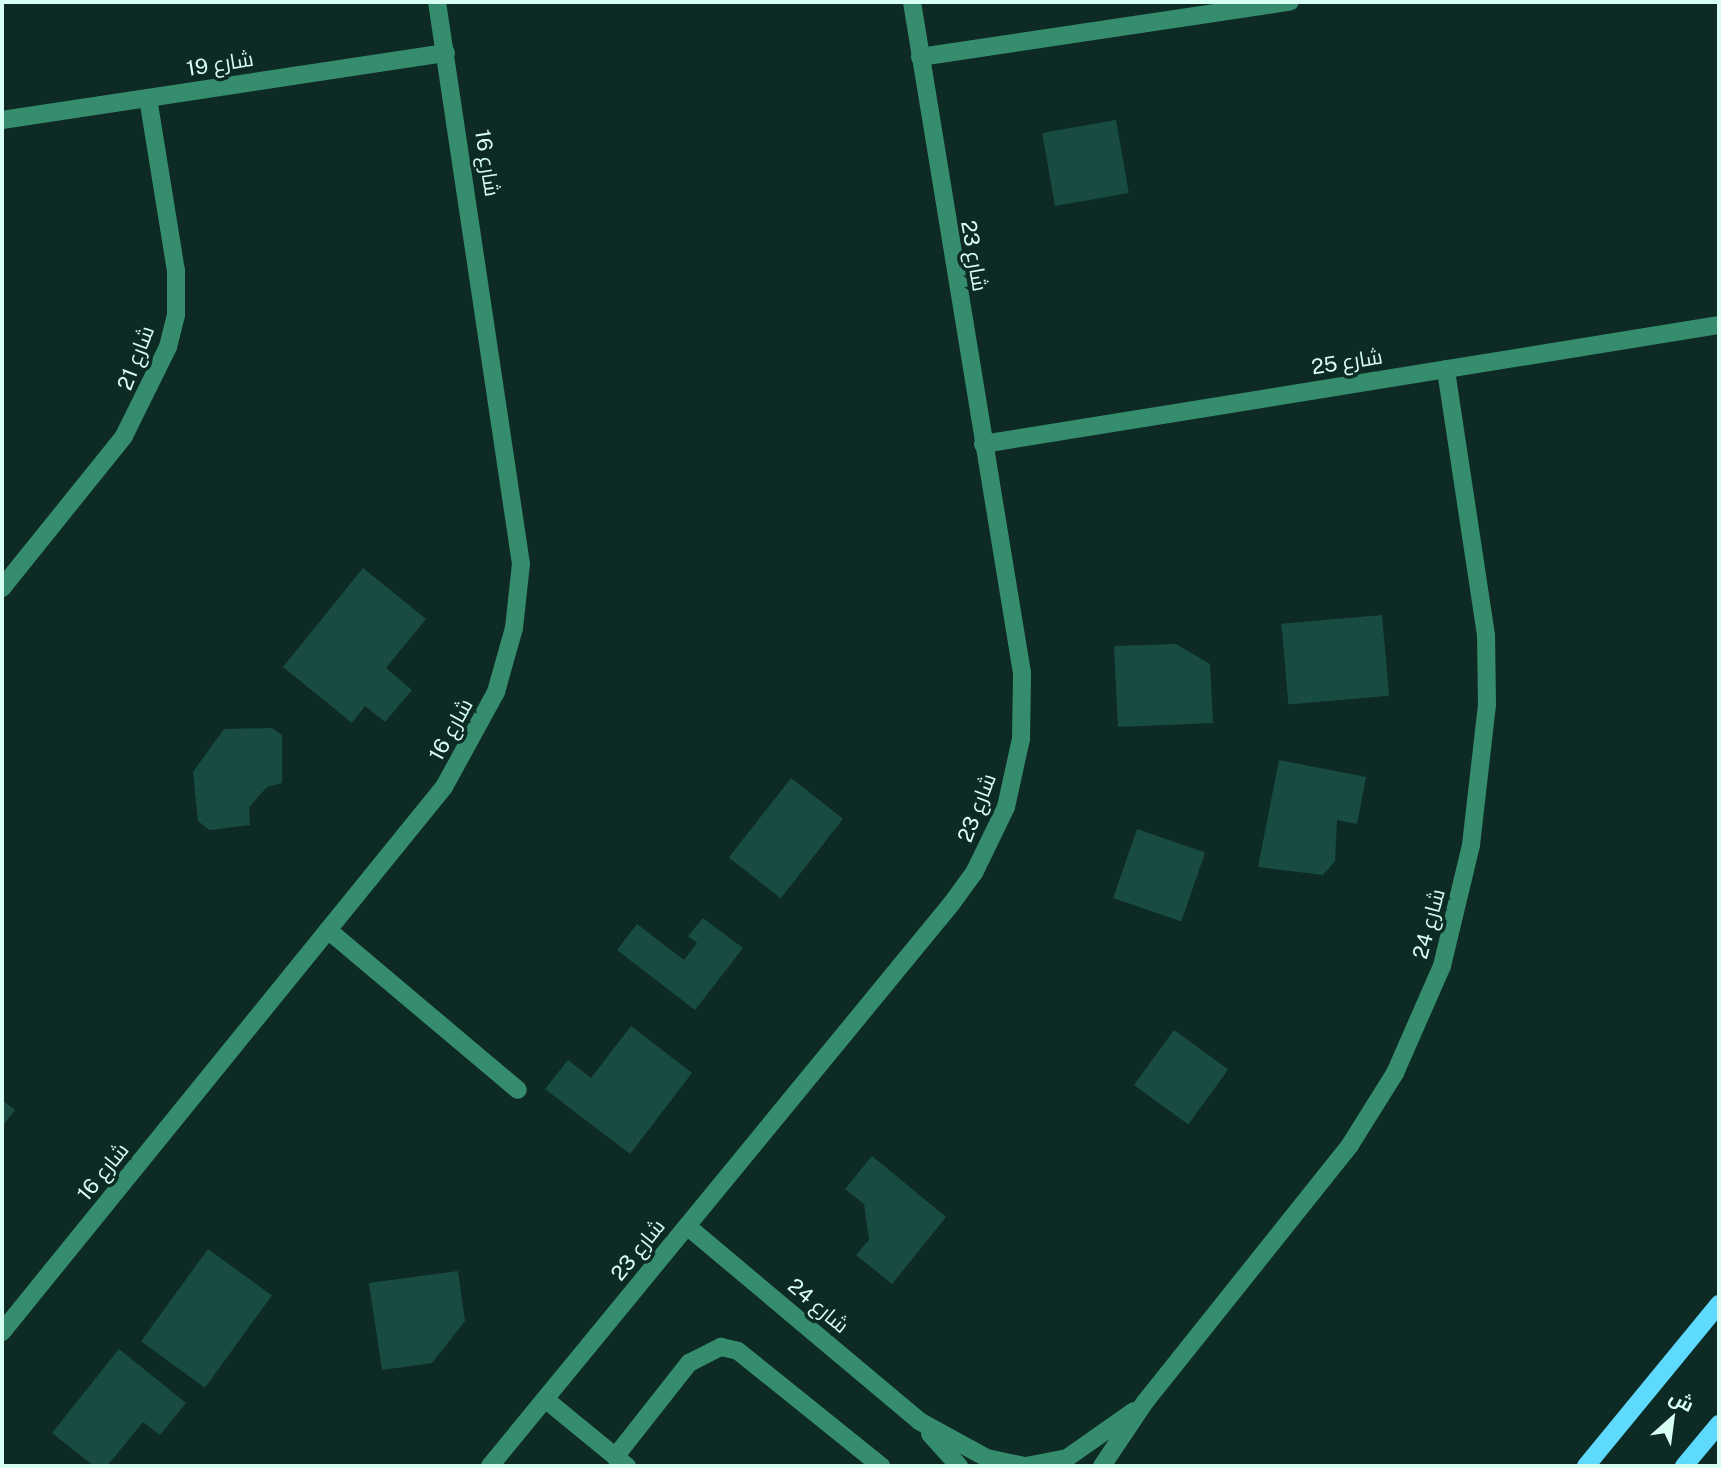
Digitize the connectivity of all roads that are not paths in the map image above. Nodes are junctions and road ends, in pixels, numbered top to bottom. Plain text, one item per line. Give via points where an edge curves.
1 (437, 2) edge
2 (912, 2) edge
3 (1290, 2) edge
4 (446, 53) junction
5 (920, 57) junction
6 (148, 98) junction
7 (2, 120) edge
8 (1719, 325) edge
9 (1446, 369) junction
10 (983, 444) junction
11 (2, 588) edge
12 (328, 930) junction
13 (518, 1090) dead end
14 (687, 1226) junction
15 (1719, 1304) edge
16 (2, 1332) edge
17 (545, 1399) junction
18 (1145, 1402) junction
19 (919, 1421) junction
20 (1719, 1424) edge
21 (621, 1462) edge
22 (490, 1466) edge
23 (881, 1466) edge
24 (959, 1466) edge
25 (1102, 1466) edge
26 (1586, 1466) edge
27 (1684, 1466) edge

1 - 4 street, شارع 16
2 - 5 street, شارع 23
3 - 5 street
4 - 6 street, شارع 19
4 - 12 street, شارع 16 via 519,551 519,596 496,692 464,757
5 - 10 street, شارع 23
6 - 7 street, شارع 19
6 - 11 street, شارع 21 via 176,271 176,315 168,347 124,436
8 - 9 street, شارع 25
9 - 10 street, شارع 25
9 - 18 street, شارع 24 via 1486,635 1487,705 1471,845 1445,955 1421,1021 1374,1110
10 - 14 street, شارع 23 via 1021,673 1021,739 1006,807 980,862 953,903
12 - 13 street
12 - 16 street, شارع 16
14 - 17 street, شارع 23
14 - 19 street, شارع 24
15 - 26 main road
17 - 21 street
17 - 22 street, شارع 23
18 - 19 street, شارع 24 via 1086,1448 1026,1466 987,1458
18 - 25 street, شارع 24
19 - 24 street, شارع 24
20 - 27 main road
21 - 23 street via 689,1363 720,1347 738,1351

